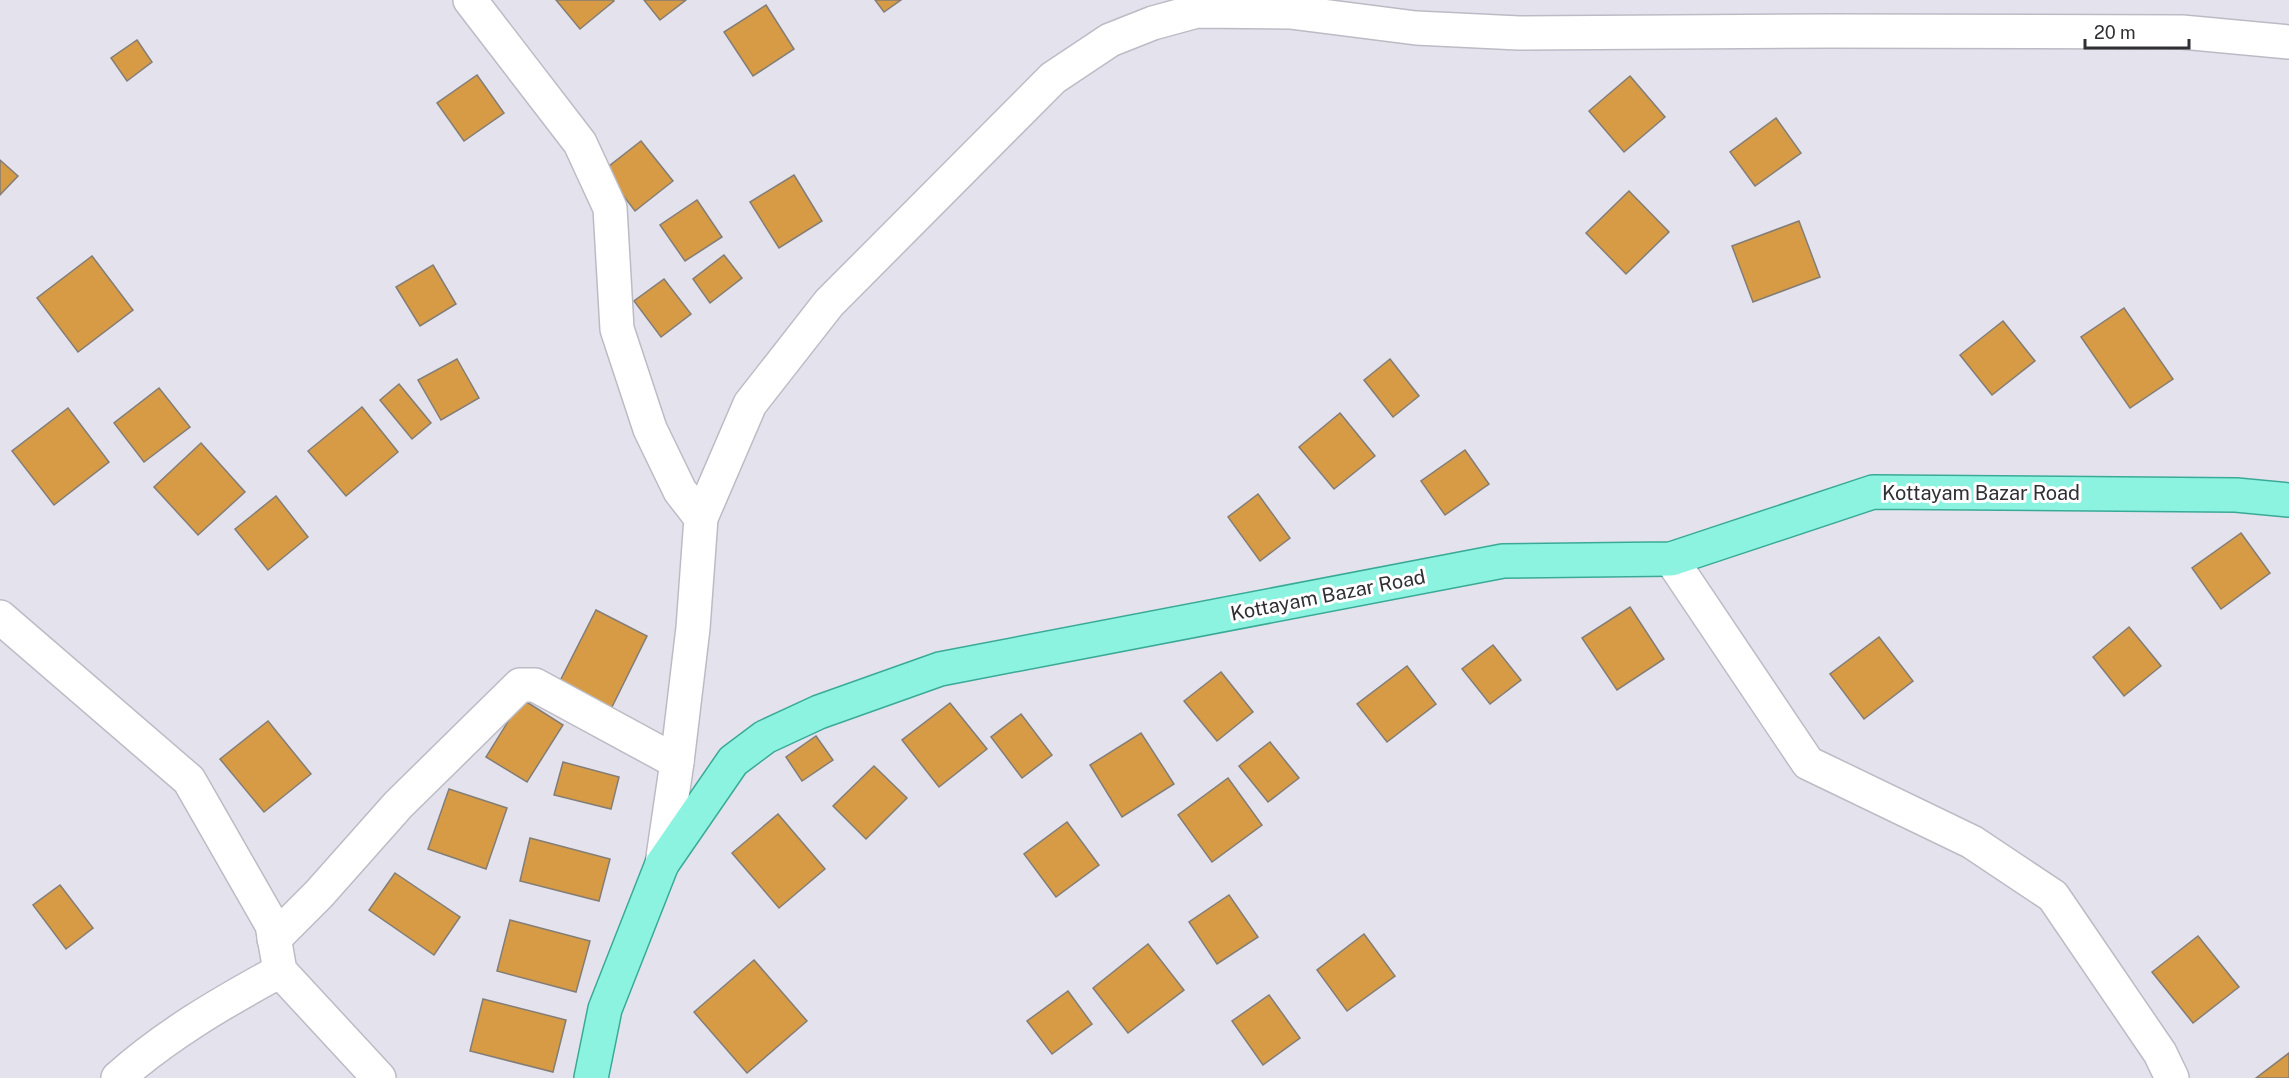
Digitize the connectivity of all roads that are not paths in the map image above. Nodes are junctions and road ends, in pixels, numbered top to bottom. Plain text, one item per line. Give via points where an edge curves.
1 (470, 0) edge
2 (2289, 42) edge
3 (2289, 500) edge
4 (701, 518) junction
5 (1671, 559) junction
6 (0, 617) edge
7 (677, 762) junction
8 (662, 864) junction
9 (274, 939) junction
10 (280, 971) junction
11 (118, 1078) edge
12 (380, 1078) edge
13 (591, 1078) edge
14 (2172, 1078) edge

1 - 4 street via 580,143 610,208 617,329 650,429 680,491
2 - 4 street via 2182,32 1519,33 1416,28 1290,12 1197,11 1153,23 1110,40 1053,78 829,303 750,404
3 - 5 main road, Kottayam Bazar Road via 2236,495 1873,492
4 - 7 street
5 - 8 main road, Kottayam Bazar Road via 1503,561 940,669 819,712 765,738 733,761
5 - 14 street via 1808,763 1972,842 2053,896 2160,1053
6 - 9 street via 189,780 272,925
7 - 8 street
7 - 9 street via 535,685 520,685 398,805
8 - 13 main road, Kottayam Bazar Road via 605,1009
9 - 10 street
10 - 11 street via 222,1003
10 - 12 street

